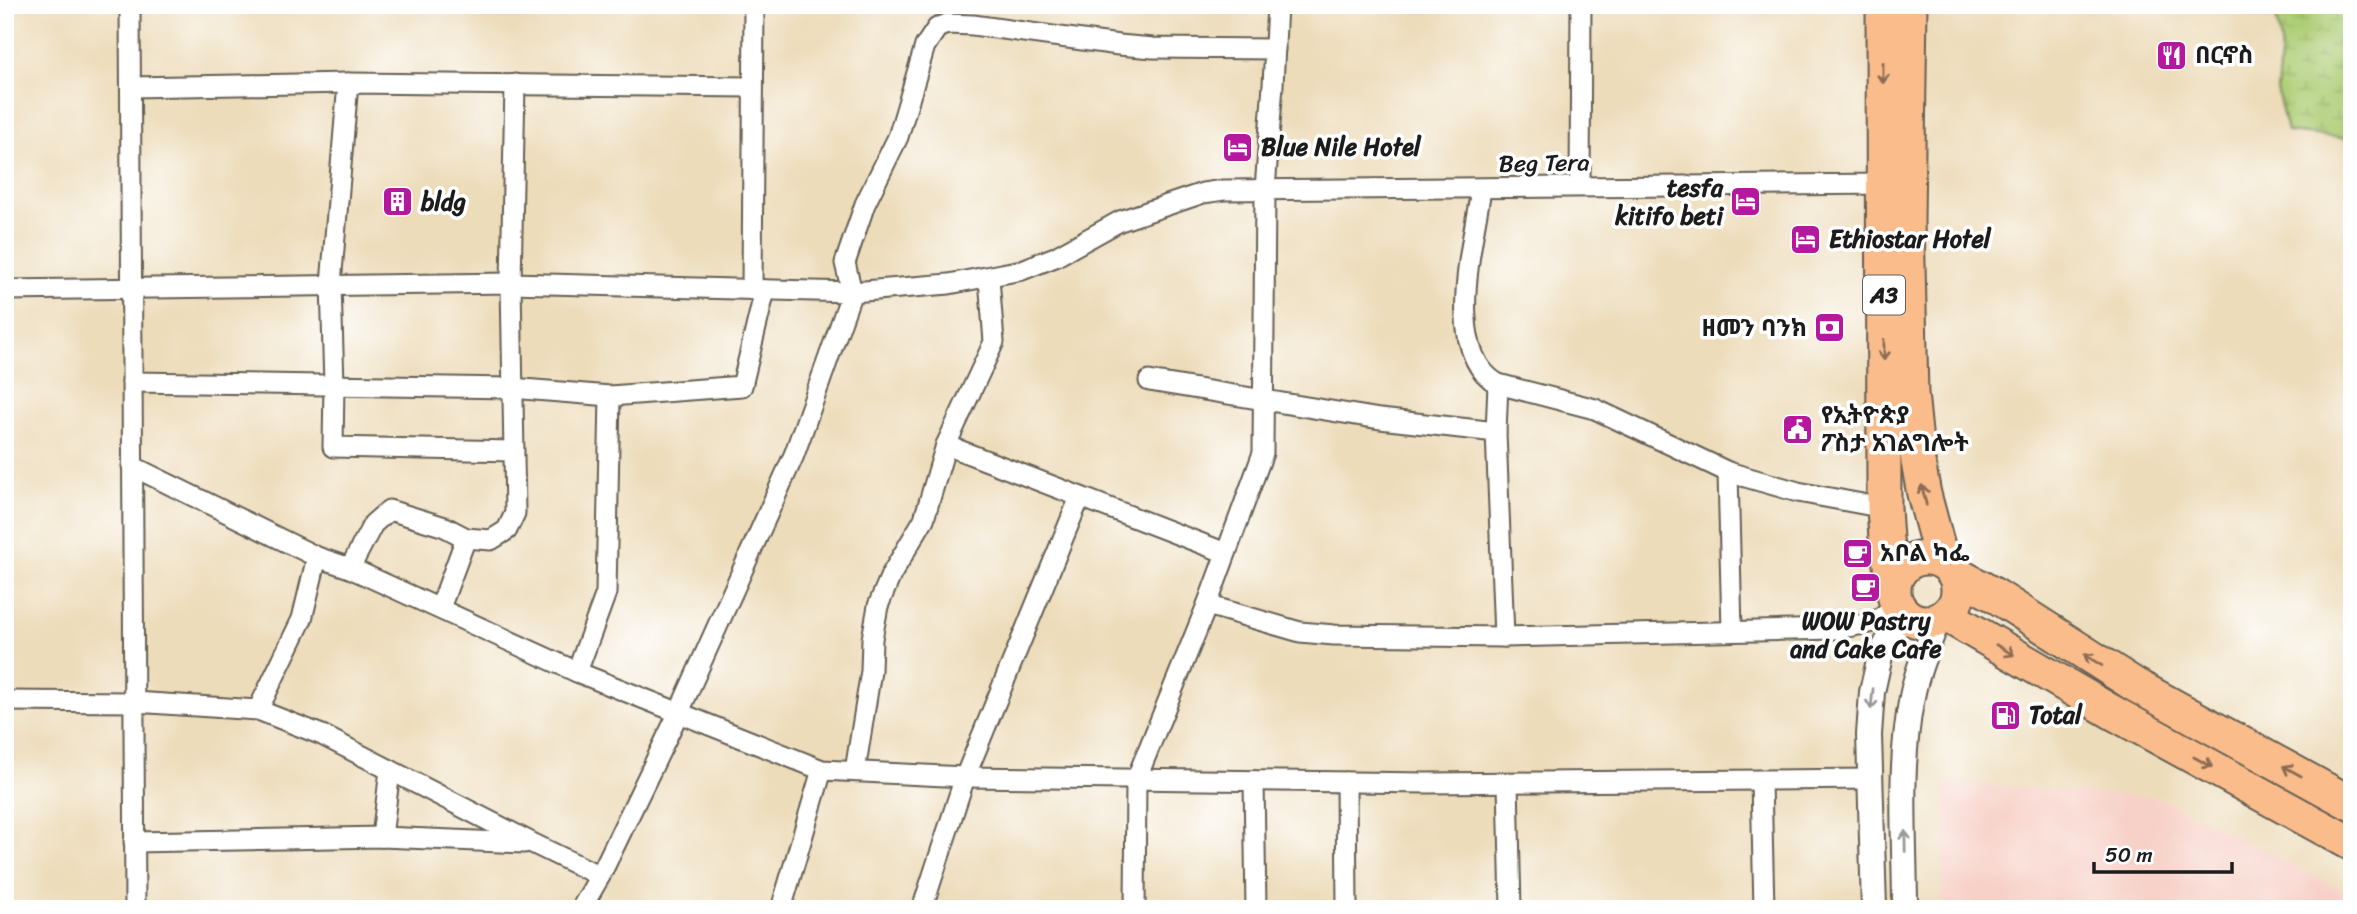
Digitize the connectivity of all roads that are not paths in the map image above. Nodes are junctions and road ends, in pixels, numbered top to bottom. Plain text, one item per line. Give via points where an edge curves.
1 (130, 5) edge
2 (754, 5) edge
3 (1277, 5) edge
4 (1581, 5) edge
5 (1883, 5) edge
6 (1910, 5) edge
7 (1275, 49) junction
8 (348, 83) junction
9 (515, 84) junction
10 (131, 87) junction
11 (753, 87) junction
12 (1896, 184) junction
13 (1580, 186) junction
14 (1265, 189) junction
15 (1481, 190) junction
16 (989, 278) junction
17 (511, 283) junction
18 (331, 284) junction
19 (132, 287) junction
20 (5, 290) edge
21 (758, 290) junction
22 (852, 292) junction
23 (1149, 381) dead end
24 (132, 382) junction
25 (1498, 384) junction
26 (334, 385) junction
27 (511, 388) junction
28 (610, 396) junction
29 (1262, 399) junction
30 (1496, 432) junction
31 (946, 445) junction
32 (513, 451) junction
33 (132, 466) junction
34 (1728, 472) junction
35 (1080, 497) junction
36 (1884, 508) junction
37 (466, 538) junction
38 (1226, 553) junction
39 (317, 557) junction
40 (1948, 566) junction
41 (350, 568) junction
42 (1898, 600) junction
43 (1207, 605) junction
44 (440, 608) junction
45 (1942, 618) junction
46 (1732, 631) junction
47 (1504, 637) junction
48 (577, 672) junction
49 (5, 701) edge
50 (134, 702) junction
51 (258, 710) junction
52 (679, 712) junction
53 (390, 770) junction
54 (822, 770) junction
55 (855, 771) junction
56 (1904, 774) junction
57 (965, 776) junction
58 (1136, 779) junction
59 (1870, 779) junction
60 (1254, 781) junction
61 (1761, 781) junction
62 (1346, 782) junction
63 (1508, 783) junction
64 (2352, 804) edge
65 (382, 837) junction
66 (134, 842) junction
67 (532, 843) junction
68 (2352, 844) edge
69 (600, 876) junction
70 (135, 909) edge
71 (581, 909) edge
72 (780, 909) edge
73 (922, 909) edge
74 (1135, 909) edge
75 (1256, 909) edge
76 (1346, 909) edge
77 (1511, 909) edge
78 (1764, 909) edge
79 (1874, 909) edge
80 (1905, 909) edge

1 - 10 street
2 - 11 street
3 - 7 street
4 - 13 street
5 -> 12 highway, A3
6 - 12 highway, A3
7 - 14 street
7 - 22 street via 1153,48 973,25 937,28 925,46 898,137 865,204 845,262
8 - 9 street
8 - 10 street
8 - 18 street
9 - 11 street
9 - 17 street
10 - 19 street
11 - 21 street
12 - 13 street, Beg Tera
12 -> 36 highway, A3
40 -> 12 highway, A3 via 1924,494 1913,424 1908,247
13 - 15 street, Beg Tera
14 - 15 street, Beg Tera
14 - 16 street, Beg Tera via 1213,192 1182,200 1120,221 1055,257
14 - 29 street
15 - 25 street via 1464,297 1465,323 1477,360 1488,379
16 - 22 street, Beg Tera
16 - 31 street via 994,342
17 - 18 street, Beg Tera
17 - 21 street, Beg Tera
17 - 27 street
18 - 19 street, Beg Tera
18 - 26 street
19 - 20 street, Beg Tera
19 - 24 street
21 - 22 street, Beg Tera
21 - 28 street via 742,386
22 - 52 street via 794,455
23 - 29 street
24 - 26 street
24 - 33 street
25 - 30 street
25 - 34 street via 1595,409
26 - 27 street
26 - 32 street via 333,447
27 - 28 street
27 - 32 street
28 - 48 street via 606,593
29 - 30 street
29 - 38 street via 1263,453
30 - 47 street
31 - 35 street
31 - 55 street via 924,519 878,606
32 - 37 street via 515,513 507,530 491,540
33 - 39 street
33 - 50 street
34 - 36 street via 1798,492
34 - 46 street
35 - 38 street
35 - 57 street
36 - 42 highway, A3
37 - 41 street via 389,510 373,524
37 - 44 street
38 - 43 street
39 - 41 street
39 - 51 street via 302,619
40 - 42 highway via 1931,557 1906,563 1898,572
40 - 45 highway, A3 via 1958,583 1958,595
64 -> 40 highway via 2135,685
41 - 44 street
42 - 45 highway via 1919,622
42 - 46 street via 1875,622 1855,627
42 -> 59 street via 1872,692
43 - 47 street via 1300,632
43 - 58 street
44 - 48 street
45 - 56 street via 1920,663
45 -> 68 highway
46 - 47 street
48 - 52 street
49 - 50 street
50 - 51 street
50 - 66 street
51 - 53 street via 322,734
52 - 54 street
52 - 69 street
53 - 65 street
53 - 67 street
54 - 55 street
54 - 72 street
55 - 57 street
56 - 59 street
80 -> 56 street
57 - 58 street
57 - 73 street
58 - 60 street
58 - 74 street
59 - 61 street
59 - 79 street
60 - 62 street
60 - 75 street
61 - 63 street
61 - 78 street
62 - 63 street
62 - 76 street
63 - 77 street
65 - 66 street
65 - 67 street
66 - 70 street
67 - 69 street
69 - 71 street

